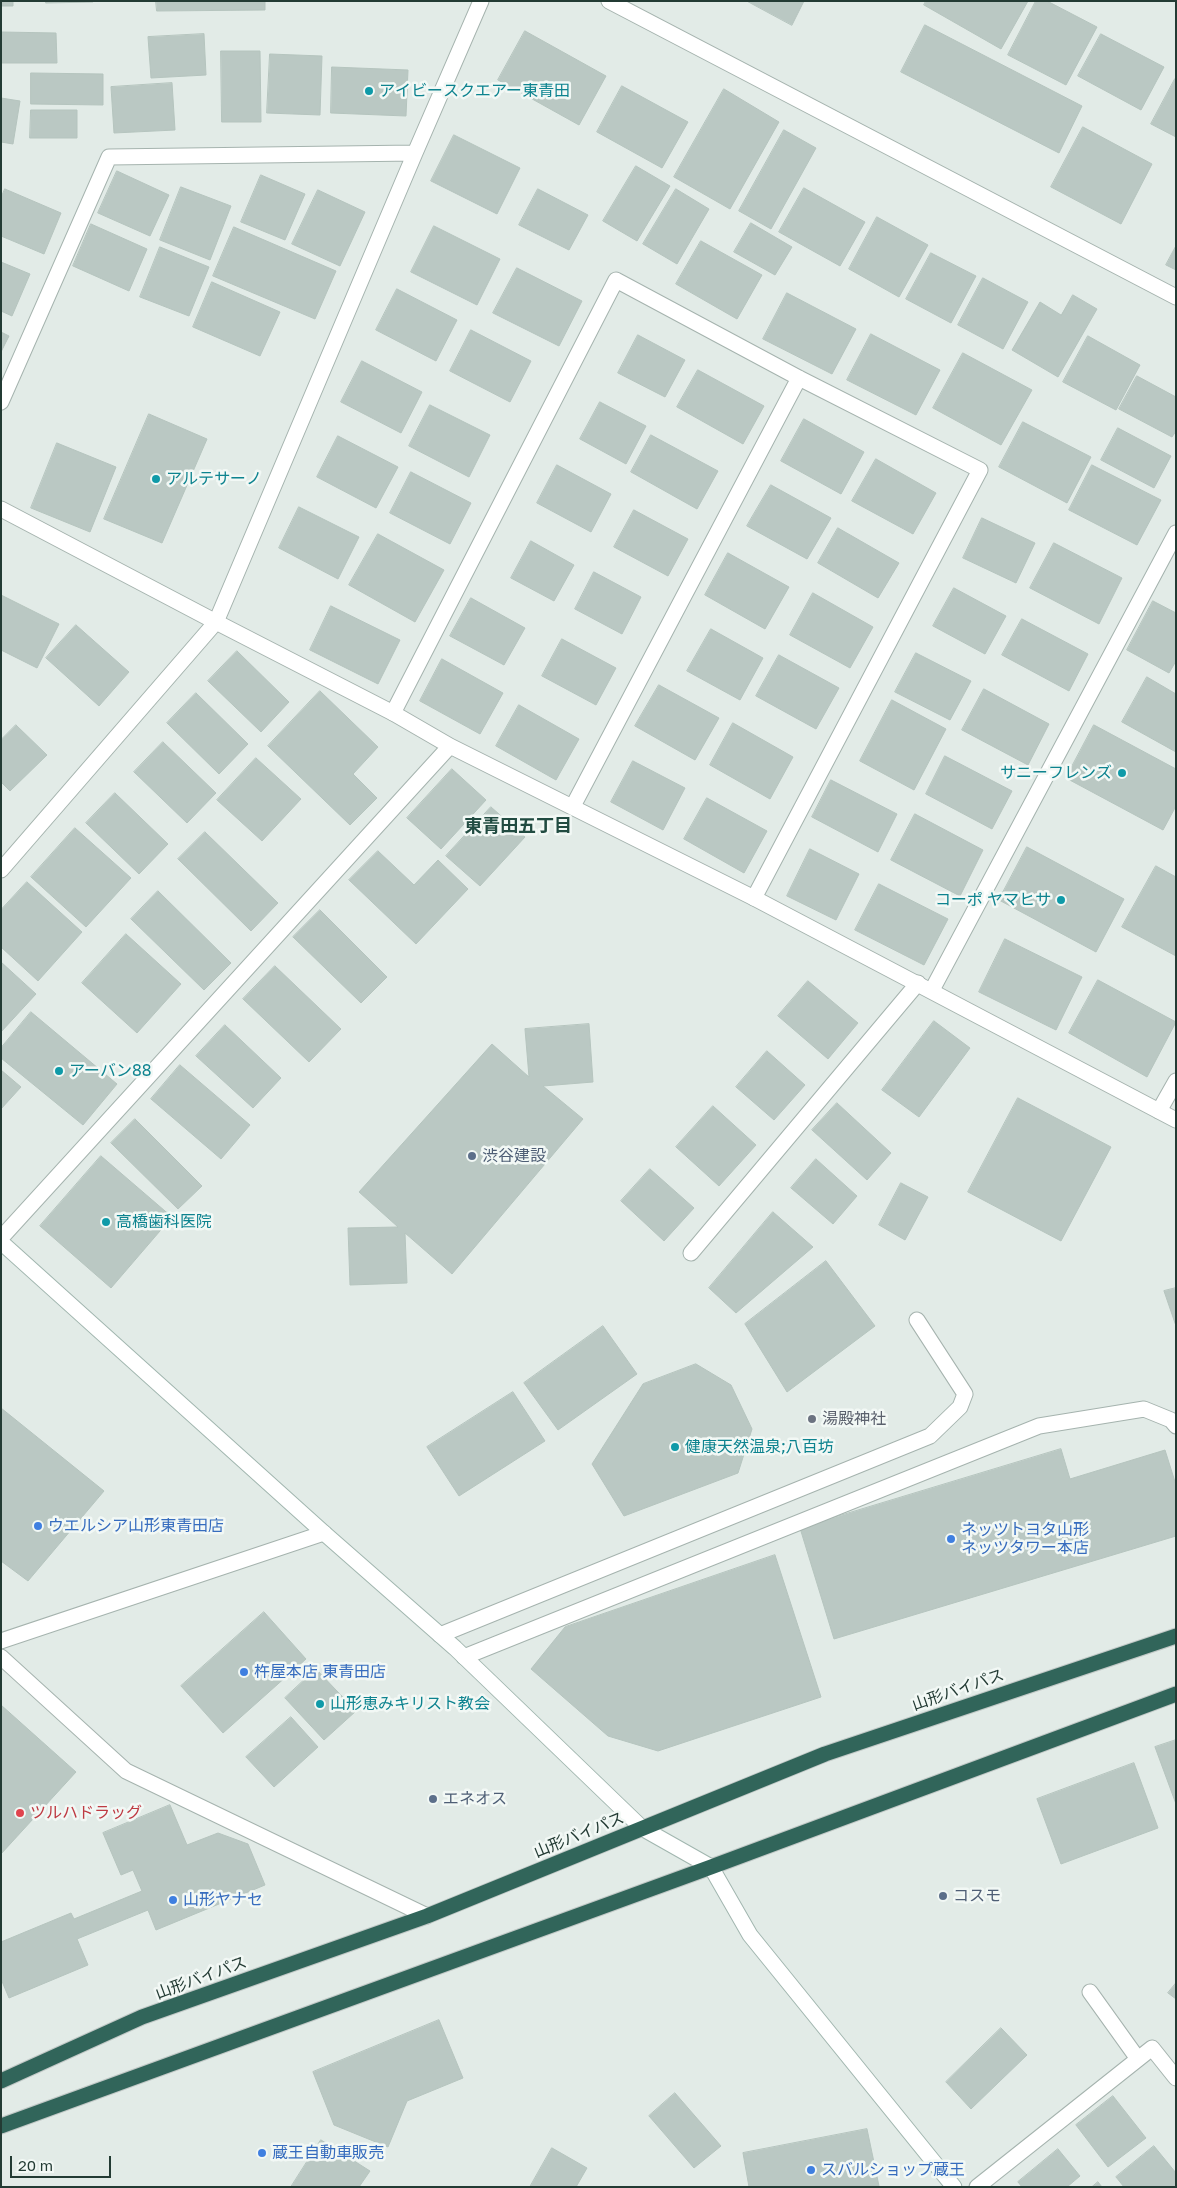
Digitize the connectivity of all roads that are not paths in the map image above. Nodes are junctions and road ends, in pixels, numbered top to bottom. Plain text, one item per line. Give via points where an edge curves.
1 (481, 1) edge
2 (609, 1) edge
3 (415, 153) junction
4 (1176, 297) edge
5 (799, 378) junction
6 (1, 402) edge
7 (1, 509) edge
8 (1176, 534) edge
9 (1170, 560) edge
10 (216, 622) junction
11 (393, 713) junction
12 (450, 746) junction
13 (573, 806) junction
14 (1, 870) edge
15 (754, 898) junction
16 (925, 986) junction
17 (1176, 1081) edge
18 (1159, 1111) junction
19 (1176, 1120) edge
20 (1, 1238) edge
21 (1, 1242) edge
22 (691, 1253) dead end
23 (917, 1320) dead end
24 (1176, 1426) edge
25 (324, 1533) junction
26 (440, 1635) junction
27 (1176, 1636) edge
28 (1, 1641) edge
29 (1, 1657) edge
30 (464, 1657) junction
31 (1176, 1694) edge
32 (642, 1828) junction
33 (711, 1867) junction
34 (427, 1916) junction
35 (1090, 1992) dead end
36 (1138, 2059) junction
37 (1176, 2078) edge
38 (1, 2081) edge
39 (1, 2126) edge
40 (954, 2187) edge
41 (977, 2187) edge

1 - 3 street
2 - 4 street
3 - 6 street via 108,157
3 - 10 street
5 - 11 street via 616,280
5 - 13 street
5 - 15 street via 980,470
7 - 10 street
8 - 9 street
9 - 16 street
10 - 11 street
10 - 14 street
11 - 12 street
12 - 13 street
12 - 20 street
13 - 15 street
15 - 16 street
16 - 18 street
16 - 22 street
17 - 18 street
18 - 19 street
21 - 25 street
23 - 26 street via 965,1394 960,1407 930,1436
24 - 30 street via 1171,1420 1144,1409 1039,1426
25 - 26 street
25 - 28 street
26 - 30 street
27 - 32 highway, 山形バイパス via 825,1754
29 - 34 street via 126,1771
30 - 32 street
31 - 33 highway
32 - 33 street
32 - 34 highway, 山形バイパス
33 - 39 highway
33 - 40 street via 750,1935
34 - 38 highway, 山形バイパス via 142,2017
35 - 36 street
36 - 37 street via 1152,2048
36 - 41 street

